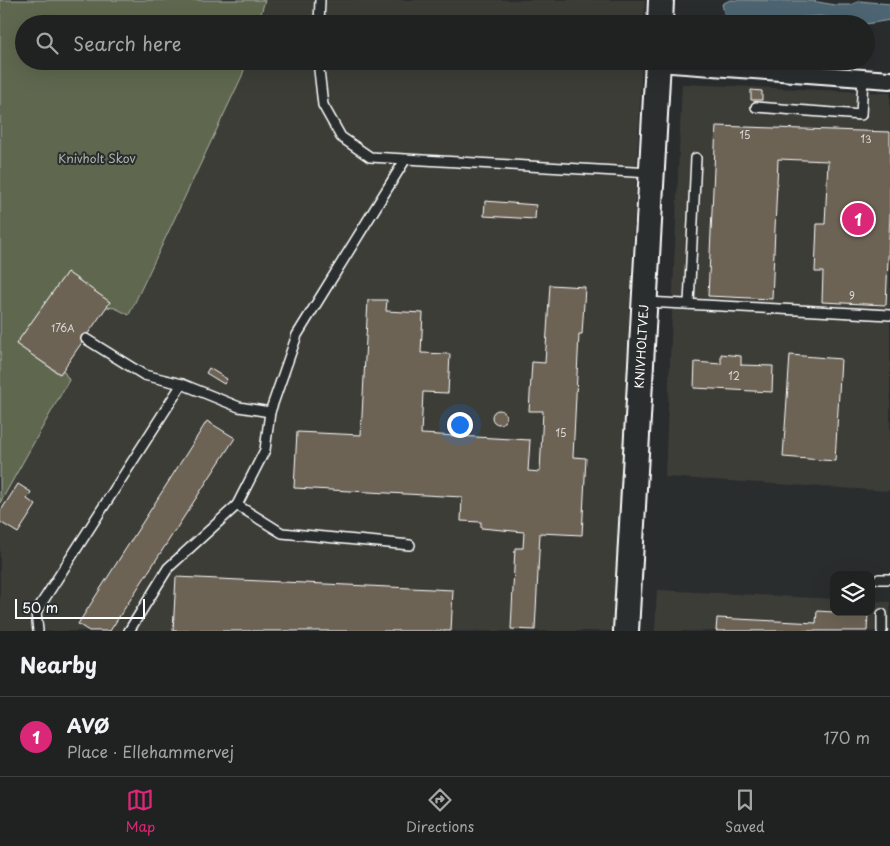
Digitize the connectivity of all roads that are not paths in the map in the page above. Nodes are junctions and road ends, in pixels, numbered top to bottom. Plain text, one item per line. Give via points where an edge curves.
1 (320, 0) edge
2 (661, 0) edge
3 (319, 15) edge
4 (660, 15) edge
5 (319, 70) edge
6 (657, 70) edge
7 (760, 70) edge
8 (863, 78) junction
9 (890, 80) edge
10 (756, 107) dead end
11 (696, 158) dead end
12 (405, 160) junction
13 (651, 173) junction
14 (644, 302) junction
15 (689, 304) junction
16 (890, 315) edge
17 (86, 339) dead end
18 (182, 384) junction
19 (270, 412) junction
20 (237, 505) junction
21 (410, 545) dead end
22 (879, 579) dead end
23 (890, 579) edge
24 (882, 614) dead end
25 (38, 631) edge
26 (129, 631) edge
27 (626, 631) edge
28 (882, 631) edge

1 - 3 lane
2 - 4 street
5 - 12 lane via 323,105 340,137 370,157
6 - 13 street, KNIVHOLTVEJ
7 - 8 street
8 - 9 street
8 - 10 lane via 861,115
11 - 15 lane
12 - 13 lane
12 - 19 lane via 297,335
13 - 14 street, KNIVHOLTVEJ
14 - 15 lane
14 - 27 street, KNIVHOLTVEJ
15 - 16 lane
17 - 18 lane via 144,375
18 - 19 lane via 240,407
18 - 25 lane via 36,612
19 - 20 lane via 265,450
20 - 21 lane via 282,533
20 - 26 lane via 168,568
22 - 23 lane
24 - 28 lane

